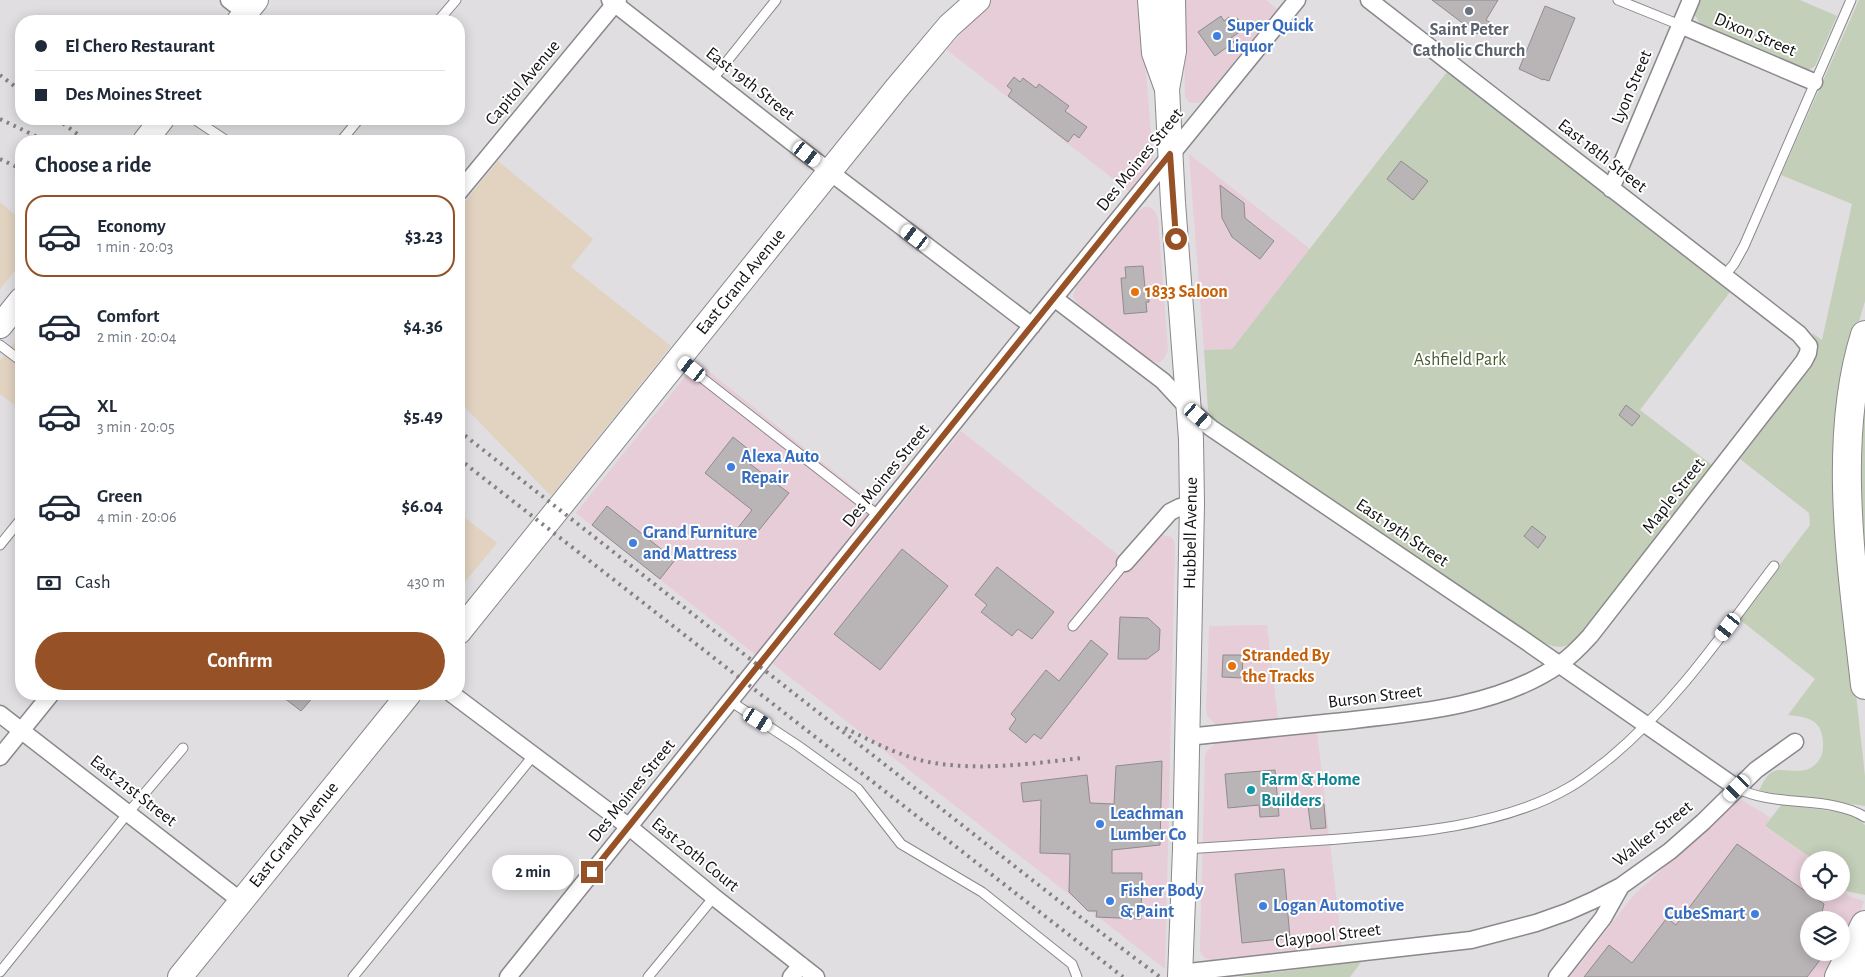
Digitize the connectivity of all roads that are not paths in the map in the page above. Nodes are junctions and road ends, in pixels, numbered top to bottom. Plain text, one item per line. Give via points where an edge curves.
1 (456, 0) edge
2 (776, 0) edge
3 (962, 0) edge
4 (978, 0) edge
5 (1150, 0) edge
6 (1173, 0) edge
7 (1297, 0) edge
8 (1618, 0) edge
9 (1690, 0) edge
10 (1851, 0) edge
11 (614, 1) edge
12 (1375, 2) edge
13 (443, 15) edge
14 (1680, 25) junction
15 (949, 26) junction
16 (712, 80) junction
17 (1814, 82) junction
18 (1167, 89) junction
19 (157, 125) edge
20 (203, 125) edge
21 (354, 125) edge
22 (150, 135) edge
23 (218, 135) edge
24 (346, 135) edge
25 (1170, 154) junction
26 (830, 172) junction
27 (465, 185) edge
28 (1611, 189) junction
29 (1724, 276) junction
30 (1054, 298) junction
31 (15, 307) edge
32 (0, 326) edge
33 (1032, 326) junction
34 (1865, 335) edge
35 (0, 345) edge
36 (1809, 346) joint
37 (15, 356) edge
38 (679, 360) junction
39 (1190, 409) junction
40 (1192, 504) junction
41 (879, 516) junction
42 (15, 526) edge
43 (0, 545) edge
44 (1125, 563) joint
45 (1774, 566) dead end
46 (465, 625) edge
47 (1072, 626) dead end
48 (1560, 664) junction
49 (1865, 685) edge
50 (46, 700) edge
51 (403, 700) edge
52 (460, 700) edge
53 (730, 701) junction
54 (0, 714) edge
55 (1646, 725) junction
56 (22, 730) junction
57 (1187, 737) junction
58 (1795, 742) dead end
59 (183, 748) dead end
60 (533, 756) junction
61 (0, 757) edge
62 (1737, 788) junction
63 (128, 813) junction
64 (1865, 816) edge
65 (628, 826) junction
66 (1185, 849) junction
67 (1621, 886) junction
68 (714, 897) junction
69 (241, 901) junction
70 (1865, 925) edge
71 (1865, 960) edge
72 (796, 971) edge
73 (0, 972) edge
74 (1180, 975) edge
75 (180, 977) edge
76 (353, 977) edge
77 (508, 977) edge
78 (648, 977) edge
79 (816, 977) edge
80 (1077, 977) edge
81 (1557, 977) edge
82 (1839, 977) edge
83 (1853, 977) edge

1 - 13 lane
2 - 16 lane
3 - 15 street, East Grand Avenue
4 - 15 street, East Grand Avenue
5 - 18 street, Hubbell Avenue via 1154,53
6 - 18 street, Hubbell Avenue via 1174,51
7 - 25 street, Des Moines Street
8 - 14 lane
9 - 14 street, Lyon Street
10 - 17 lane
11 - 16 street, East 19th Street
11 - 27 street, Capitol Avenue
12 - 28 street, East 18th Street
14 - 17 street, Dixon Street
14 - 28 street, Lyon Street
15 - 26 street, East Grand Avenue
16 - 26 street, East 19th Street
17 - 29 lane via 1744,246
18 - 25 street, Hubbell Avenue
19 - 22 street
20 - 23 lane
21 - 24 lane
25 - 30 street, Des Moines Street
25 - 39 street, Hubbell Avenue
26 - 33 street, East 19th Street
26 - 38 street, East Grand Avenue
28 - 29 street, East 18th Street
29 - 36 street, East 18th Street via 1799,334
30 - 33 street, Des Moines Street
30 - 39 street, East 19th Street via 1163,381
31 - 32 street
33 - 41 street, Des Moines Street
34 - 49 highway via 1849,413 1848,483 1850,553
35 - 37 lane
36 - 48 street, Maple Street via 1804,361 1590,636
38 - 41 lane
38 - 46 street, East Grand Avenue
39 - 40 street, Hubbell Avenue
39 - 48 street, East 19th Street via 1211,428
40 - 44 street via 1170,512
40 - 57 street, Hubbell Avenue
41 - 53 street, Des Moines Street
42 - 43 lane
44 - 47 lane
45 - 55 lane via 1682,687
48 - 55 street, East 19th Street
48 - 57 street, Burson Street via 1509,690 1435,710
50 - 56 street
51 - 69 street, East Grand Avenue
52 - 60 street, East 20th Court
53 - 65 street, Des Moines Street
53 - 80 lane via 858,789 902,844 982,892 1072,964
54 - 56 street, East 21st Street
55 - 62 street, East 19th Street
55 - 66 lane via 1570,787 1496,816 1395,835
56 - 61 street
56 - 63 street, East 21st Street
57 - 66 street, Hubbell Avenue
58 - 62 street, Walker Street via 1766,761
59 - 63 lane
60 - 65 street, East 20th Court
60 - 76 lane
62 - 64 lane via 1752,795 1833,806
62 - 67 street, Walker Street via 1670,851
63 - 69 street, East 21st Street
63 - 73 lane
65 - 68 street, East 20th Court
65 - 77 street, Des Moines Street
66 - 74 street, Hubbell Avenue
67 - 74 street, Claypool Street via 1536,923 1471,940
67 - 81 street, Walker Street via 1603,918
68 - 72 street, East 20th Court
68 - 78 lane
69 - 75 street, East Grand Avenue
70 - 82 highway
71 - 83 main road
72 - 79 street, East 20th Court

